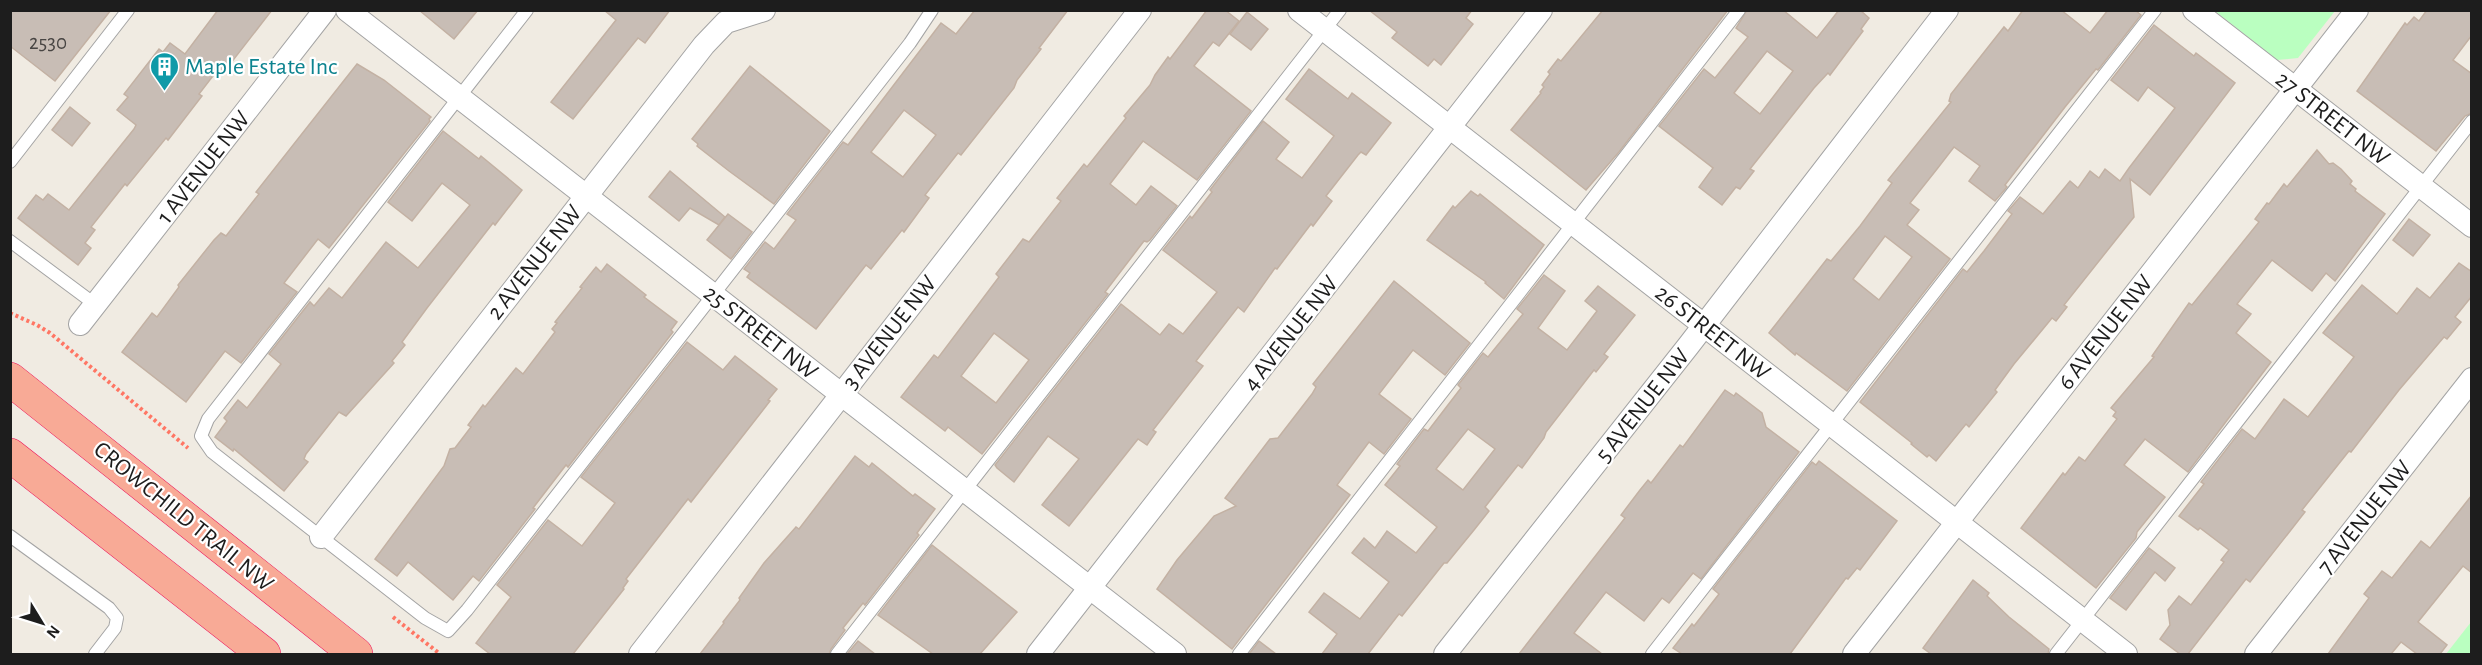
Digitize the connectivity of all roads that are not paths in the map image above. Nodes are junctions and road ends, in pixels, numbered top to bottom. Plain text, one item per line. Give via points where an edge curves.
1 (128, 10) edge
2 (325, 10) edge
3 (347, 10) edge
4 (527, 10) edge
5 (764, 10) edge
6 (932, 10) edge
7 (1140, 10) edge
8 (1299, 10) edge
9 (1340, 10) edge
10 (1541, 10) edge
11 (1739, 10) edge
12 (1947, 10) edge
13 (2155, 10) edge
14 (2194, 10) edge
15 (2357, 10) edge
16 (1325, 31) junction
17 (2296, 89) junction
18 (460, 98) junction
19 (2472, 121) edge
20 (1450, 128) junction
21 (10, 162) edge
22 (2421, 186) junction
23 (585, 197) junction
24 (1573, 223) junction
25 (2472, 226) edge
26 (10, 241) edge
27 (713, 295) junction
28 (96, 305) junction
29 (80, 324) dead end
30 (1704, 325) junction
31 (10, 379) edge
32 (2472, 379) edge
33 (841, 395) junction
34 (1831, 425) junction
35 (10, 455) edge
36 (964, 490) junction
37 (1956, 522) junction
38 (10, 536) edge
39 (321, 537) junction
40 (1090, 588) junction
41 (2081, 620) junction
42 (94, 654) edge
43 (264, 654) edge
44 (356, 654) edge
45 (640, 654) edge
46 (837, 654) edge
47 (1038, 654) edge
48 (1175, 654) edge
49 (1239, 654) edge
50 (1445, 654) edge
51 (1652, 654) edge
52 (1854, 654) edge
53 (2056, 654) edge
54 (2126, 654) edge
55 (2256, 654) edge

1 - 21 lane
2 - 28 street, 1 AVENUE NW
3 - 18 street, 25 STREET NW
4 - 18 lane
5 - 23 street, 2 AVENUE NW via 726,22
6 - 27 lane
7 - 33 street, 3 AVENUE NW
8 - 16 street, 26 STREET NW
9 - 16 lane
10 - 20 street, 4 AVENUE NW
11 - 24 lane
12 - 30 street, 5 AVENUE NW
13 - 34 lane
14 - 17 street, 27 STREET NW
15 - 17 street, 6 AVENUE NW
16 - 20 street, 26 STREET NW
16 - 36 lane
17 - 22 street, 27 STREET NW
17 - 37 street, 6 AVENUE NW
18 - 23 street, 25 STREET NW
18 - 39 lane via 208,420 201,436 212,452
19 - 22 lane
20 - 24 street, 26 STREET NW
20 - 40 street, 4 AVENUE NW
22 - 25 street, 27 STREET NW
22 - 41 lane
23 - 27 street, 25 STREET NW
23 - 39 street, 2 AVENUE NW
24 - 30 street, 26 STREET NW
24 - 49 lane
26 - 28 lane
27 - 33 street, 25 STREET NW
27 - 39 lane via 448,631 425,618
28 - 29 street, 1 AVENUE NW
30 - 34 street, 26 STREET NW
30 - 50 street, 5 AVENUE NW
31 - 44 highway, CROWCHILD TRAIL NW
32 - 55 street, 7 AVENUE NW
33 - 36 street, 25 STREET NW
33 - 45 street, 3 AVENUE NW
34 - 37 street, 26 STREET NW
34 - 51 lane
35 - 43 highway
36 - 40 street, 25 STREET NW
36 - 46 lane
37 - 41 street, 26 STREET NW
37 - 52 street, 6 AVENUE NW
38 - 42 lane via 109,608 117,618 115,628
40 - 47 street, 4 AVENUE NW
40 - 48 street, 25 STREET NW
41 - 53 lane
41 - 54 street, 26 STREET NW

